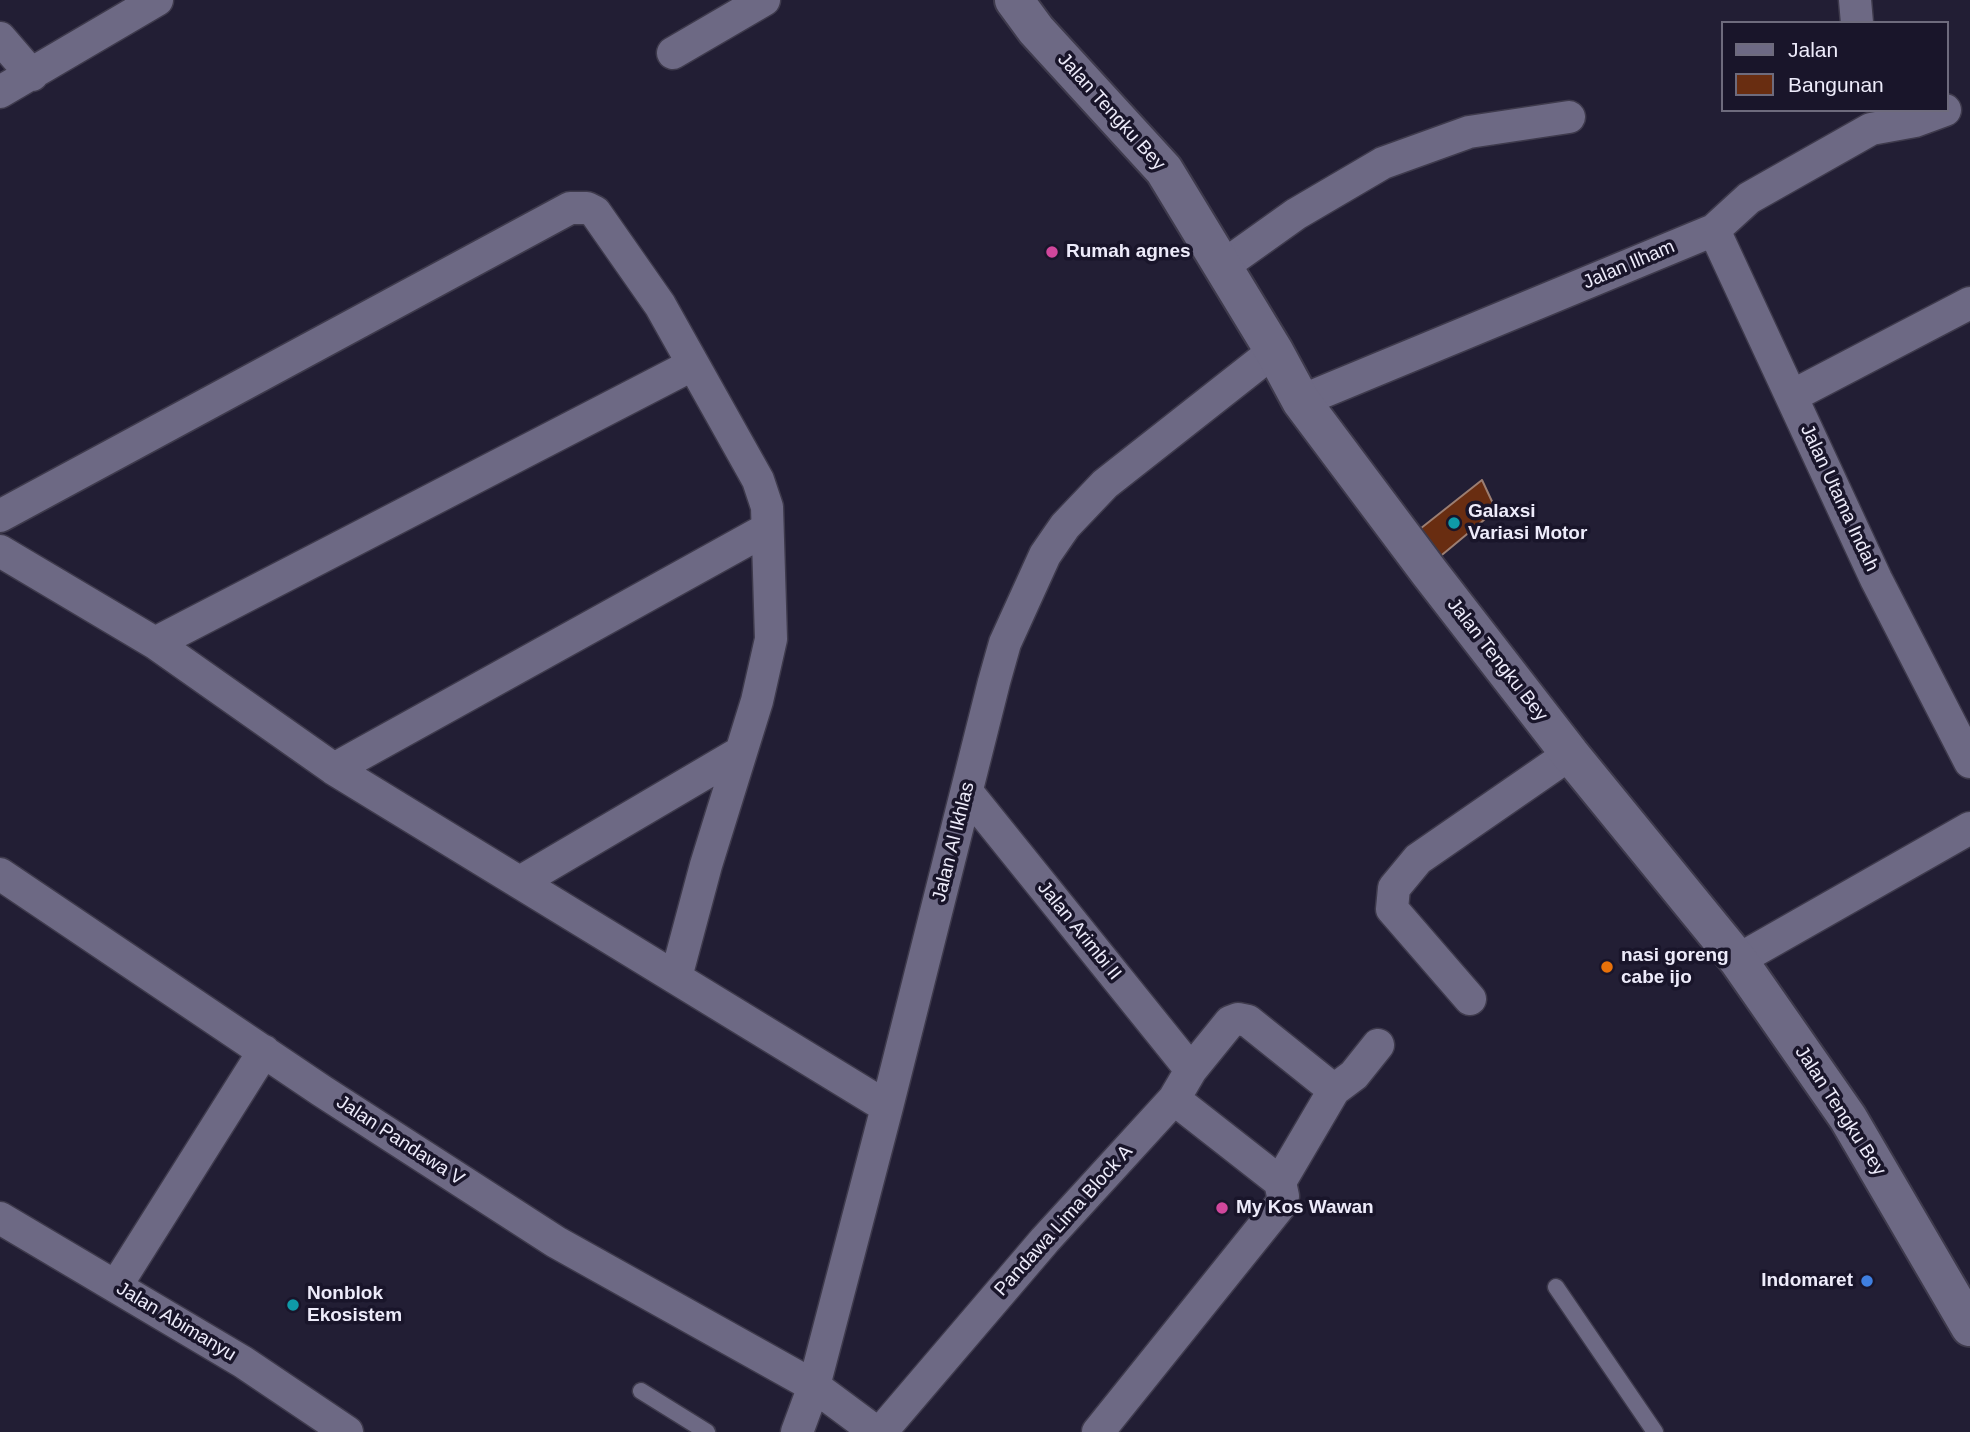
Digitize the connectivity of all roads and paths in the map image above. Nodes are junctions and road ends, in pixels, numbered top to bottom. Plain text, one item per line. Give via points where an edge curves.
1 (157, 0) edge
2 (764, 0) edge
3 (1014, 0) edge
4 (1855, 0) edge
5 (1857, 21) edge
6 (0, 38) edge
7 (673, 53) dead end
8 (32, 75) junction
9 (0, 92) edge
10 (1970, 101) edge
11 (1949, 109) edge
12 (1940, 112) edge
13 (1569, 117) dead end
14 (1870, 120) edge
15 (1714, 230) junction
16 (1223, 266) junction
17 (1970, 303) edge
18 (1274, 351) junction
19 (692, 365) junction
20 (1792, 396) junction
21 (1301, 401) junction
22 (0, 516) edge
23 (767, 529) junction
24 (0, 551) edge
25 (155, 643) junction
26 (1959, 715) edge
27 (741, 752) junction
28 (1570, 754) junction
29 (1970, 762) edge
30 (334, 769) junction
31 (967, 792) junction
32 (1970, 828) edge
33 (0, 874) edge
34 (520, 882) junction
35 (1738, 960) junction
36 (676, 977) junction
37 (1470, 999) dead end
38 (1378, 1045) dead end
39 (264, 1051) junction
40 (1191, 1070) junction
41 (1334, 1090) junction
42 (1174, 1099) junction
43 (887, 1107) junction
44 (1280, 1181) junction
45 (0, 1218) edge
46 (116, 1286) junction
47 (1556, 1287) dead end
48 (1970, 1327) edge
49 (814, 1386) junction
50 (641, 1391) dead end
51 (347, 1432) edge
52 (707, 1432) edge
53 (797, 1432) edge
54 (879, 1432) edge
55 (1098, 1432) edge
56 (1655, 1432) edge

1 - 8 street
2 - 7 street
3 - 16 main road, Jalan Tengku Bey via 1164,170
4 - 5 street
6 - 8 street
8 - 9 street
10 - 11 street, Jalan Ilham
12 - 14 street, Jalan Ilham via 1915,121
13 - 16 street via 1469,132 1383,163 1296,214
14 - 15 street, Jalan Ilham via 1749,198
15 - 20 street, Jalan Utama Indah
15 - 21 street, Jalan Ilham
16 - 18 main road, Jalan Tengku Bey
17 - 20 street
18 - 21 main road, Jalan Tengku Bey
18 - 31 street, Jalan Al Ikhlas via 1105,484 1065,526 1045,555 1005,643
19 - 22 street via 660,305 595,212 570,208
19 - 23 street via 758,480 767,507
19 - 25 street
20 - 26 street, Jalan Utama Indah via 1876,579
21 - 28 main road, Jalan Tengku Bey
23 - 27 street via 771,639
23 - 30 street
24 - 25 street
25 - 30 street
26 - 29 street, Jalan Utama Indah
27 - 34 street
27 - 36 street
28 - 35 main road, Jalan Tengku Bey
28 - 37 street via 1418,859 1394,888 1392,909
30 - 34 street
31 - 40 street, Jalan Arimbi II
31 - 43 street, Jalan Al Ikhlas
32 - 35 street
33 - 39 street, Jalan Pandawa V
34 - 36 street
35 - 48 main road, Jalan Tengku Bey via 1848,1118
36 - 43 street
38 - 41 street via 1354,1075
39 - 46 street
39 - 49 street, Jalan Pandawa V via 556,1242
40 - 41 street, Pandawa Lima Block A via 1230,1022 1238,1019 1248,1021
40 - 42 street, Pandawa Lima Block A
41 - 44 street
42 - 44 street
42 - 54 street, Pandawa Lima Block A
43 - 49 street, Jalan Al Ikhlas
44 - 55 street via 1282,1203
45 - 46 street, Jalan Abimanyu
46 - 51 street, Jalan Abimanyu via 243,1362
47 - 56 lane
49 - 53 street, Jalan Al Ikhlas
49 - 54 street, Jalan Pandawa V
50 - 52 lane

